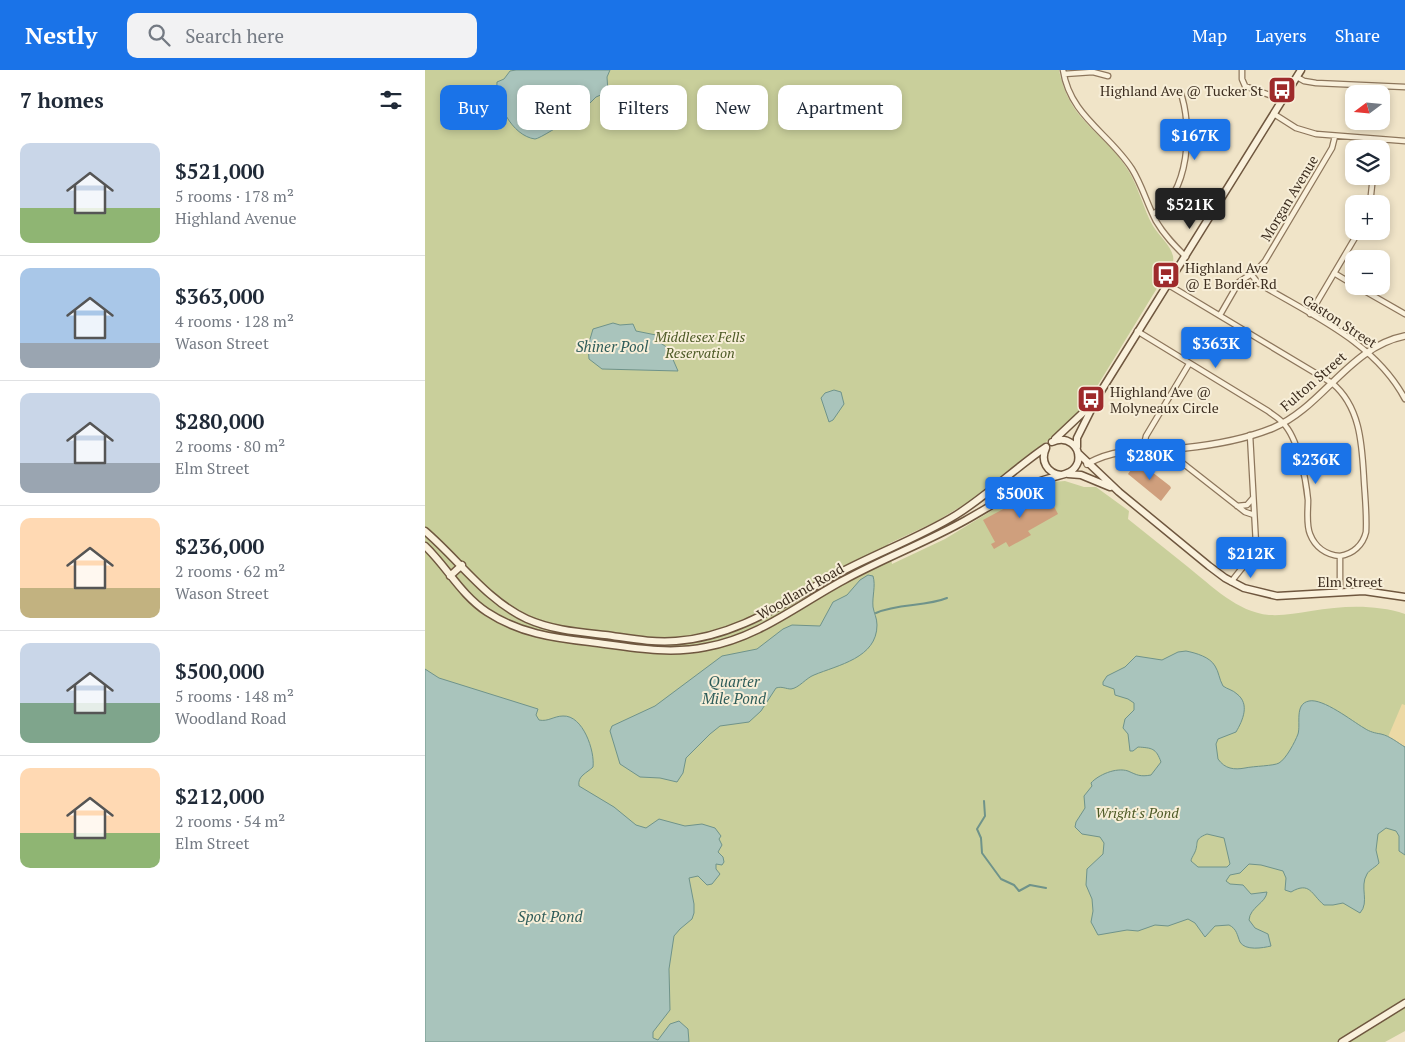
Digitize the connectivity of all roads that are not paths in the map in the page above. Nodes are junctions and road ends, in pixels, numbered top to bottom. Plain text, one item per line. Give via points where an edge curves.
1 (1242, 70) edge
2 (1301, 70) edge
3 (1063, 72) edge
4 (1108, 76) dead end
5 (1297, 77) junction
6 (1405, 87) edge
7 (1180, 91) dead end
8 (1283, 100) junction
9 (1274, 114) junction
10 (1335, 136) junction
11 (1375, 139) joint
12 (1405, 140) edge
13 (1153, 214) junction
14 (1354, 240) edge
15 (1186, 257) junction
16 (1334, 273) junction
17 (1251, 274) junction
18 (1345, 280) edge
19 (1167, 284) junction
20 (1371, 295) edge
21 (1310, 314) junction
22 (1405, 314) edge
23 (1220, 315) junction
24 (1137, 331) junction
25 (1405, 336) edge
26 (1368, 351) junction
27 (1189, 364) junction
28 (1332, 383) junction
29 (1098, 396) junction
30 (1405, 399) edge
31 (1283, 423) junction
32 (1250, 435) junction
33 (1052, 442) junction
34 (1046, 447) junction
35 (1143, 449) junction
36 (1173, 449) junction
37 (1078, 451) junction
38 (1087, 464) junction
39 (1065, 474) junction
40 (1119, 492) junction
41 (1253, 494) junction
42 (1236, 505) junction
43 (1254, 515) junction
44 (425, 530) edge
45 (425, 546) edge
46 (1340, 556) junction
47 (871, 557) junction
48 (875, 564) junction
49 (462, 565) junction
50 (450, 576) junction
51 (1231, 582) junction
52 (1340, 592) junction
53 (1405, 597) edge
54 (535, 622) junction
55 (531, 633) junction
56 (1405, 1004) edge
57 (1342, 1042) edge

1 - 8 street via 1241,79 1245,86
2 - 5 main road
3 - 4 street via 1093,72
3 - 13 street via 1077,108 1128,163
5 - 6 street via 1304,81
5 - 8 main road
7 - 13 street via 1187,114 1185,168 1165,204
8 - 9 main road
9 - 10 street via 1307,132
9 - 15 main road
10 - 11 street
10 - 17 street, Morgan Avenue via 1265,261
11 - 12 street
13 - 15 street
14 - 16 street
15 - 19 main road
16 - 18 street
16 - 21 street
17 - 21 street, Gaston Street via 1258,283
17 - 23 street, Morgan Avenue via 1239,282
19 - 23 street
19 - 24 main road
20 - 22 street
21 - 26 street, Gaston Street
23 - 28 street
24 - 27 street
24 - 29 main road
25 - 26 street, Fulton Street
26 - 28 street, Fulton Street
26 - 30 street, Gaston Street via 1389,373
27 - 31 street
27 - 35 street via 1146,436
28 - 31 street, Fulton Street
28 - 46 street via 1349,404 1359,428 1365,504 1364,539 1354,551
29 - 33 main road
29 - 37 main road via 1077,438
31 - 32 street, Fulton Street
31 - 46 street via 1290,432 1302,468 1311,536 1322,550
32 - 36 street, Fulton Street
32 - 41 street
33 - 34 main road
33 - 37 main road via 1065,439
34 - 39 main road via 1043,458 1047,467 1055,474
34 - 47 main road, Woodland Road via 962,511
35 - 36 street, Fulton Street
35 - 38 street, Fulton Street via 1116,452
36 - 42 street via 1179,462
37 - 38 main road, Elm Street
37 - 39 main road via 1076,466
38 - 40 main road, Elm Street
39 - 40 main road, Elm Street via 1096,480
39 - 48 main road, Woodland Road via 1033,483 947,530
40 - 51 main road, Elm Street
41 - 42 street via 1247,505
41 - 43 street
42 - 43 street
43 - 51 street via 1255,550
44 - 49 main road, Woodland Road
45 - 50 main road, Woodland Road
46 - 52 street
47 - 48 main road
47 - 54 main road, Woodland Road via 764,615 702,638 645,641 564,630
48 - 55 main road, Woodland Road via 758,630 706,647 657,650
49 - 50 main road
49 - 54 main road, Woodland Road via 498,601
50 - 55 main road, Woodland Road via 483,609 509,625
51 - 52 main road, Elm Street via 1272,596
52 - 53 main road, Elm Street via 1379,592
54 - 55 main road
56 - 57 main road

